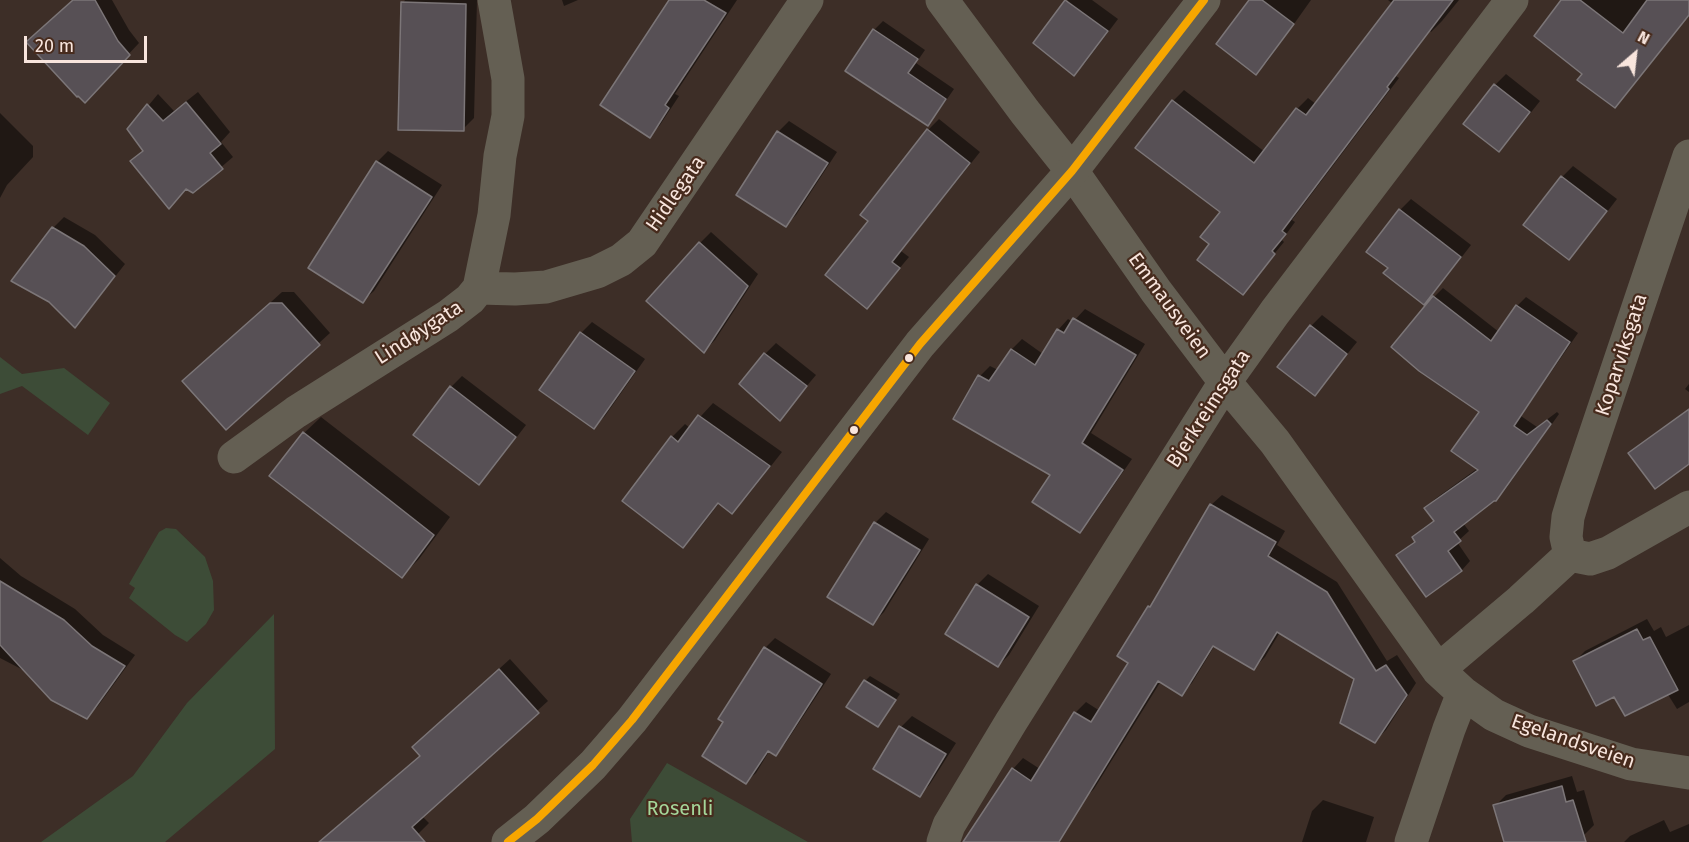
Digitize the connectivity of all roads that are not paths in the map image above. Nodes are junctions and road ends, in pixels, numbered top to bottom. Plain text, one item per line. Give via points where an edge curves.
1 (494, 0) edge
2 (807, 0) edge
3 (942, 0) edge
4 (1204, 0) edge
5 (1512, 0) edge
6 (1689, 156) edge
7 (1072, 171) junction
8 (479, 288) junction
9 (1225, 382) junction
10 (234, 457) dead end
11 (1689, 507) edge
12 (1570, 555) junction
13 (1438, 670) junction
14 (1463, 693) junction
15 (1689, 773) edge
16 (508, 842) edge
17 (943, 842) edge
18 (1411, 842) edge

1 - 8 street, Lindøygata via 508,80 508,116
2 - 8 street, Hidlegata via 642,243 597,272 546,287
3 - 7 street, Emmausveien
4 - 7 street
5 - 9 street, Bjerkreimsgata
6 - 12 street, Koparviksgata via 1568,517 1566,537
7 - 9 street, Emmausveien
7 - 16 street via 920,344 632,720 593,765
8 - 10 street, Lindøygata via 448,316 305,405
9 - 13 street, Emmausveien via 1275,442
9 - 17 street, Bjerkreimsgata via 1011,722 949,825
11 - 12 street via 1608,553 1590,559
12 - 13 street
13 - 14 street, Egelandsveien
14 - 15 street, Egelandsveien via 1529,731 1577,748 1631,764
14 - 18 street

